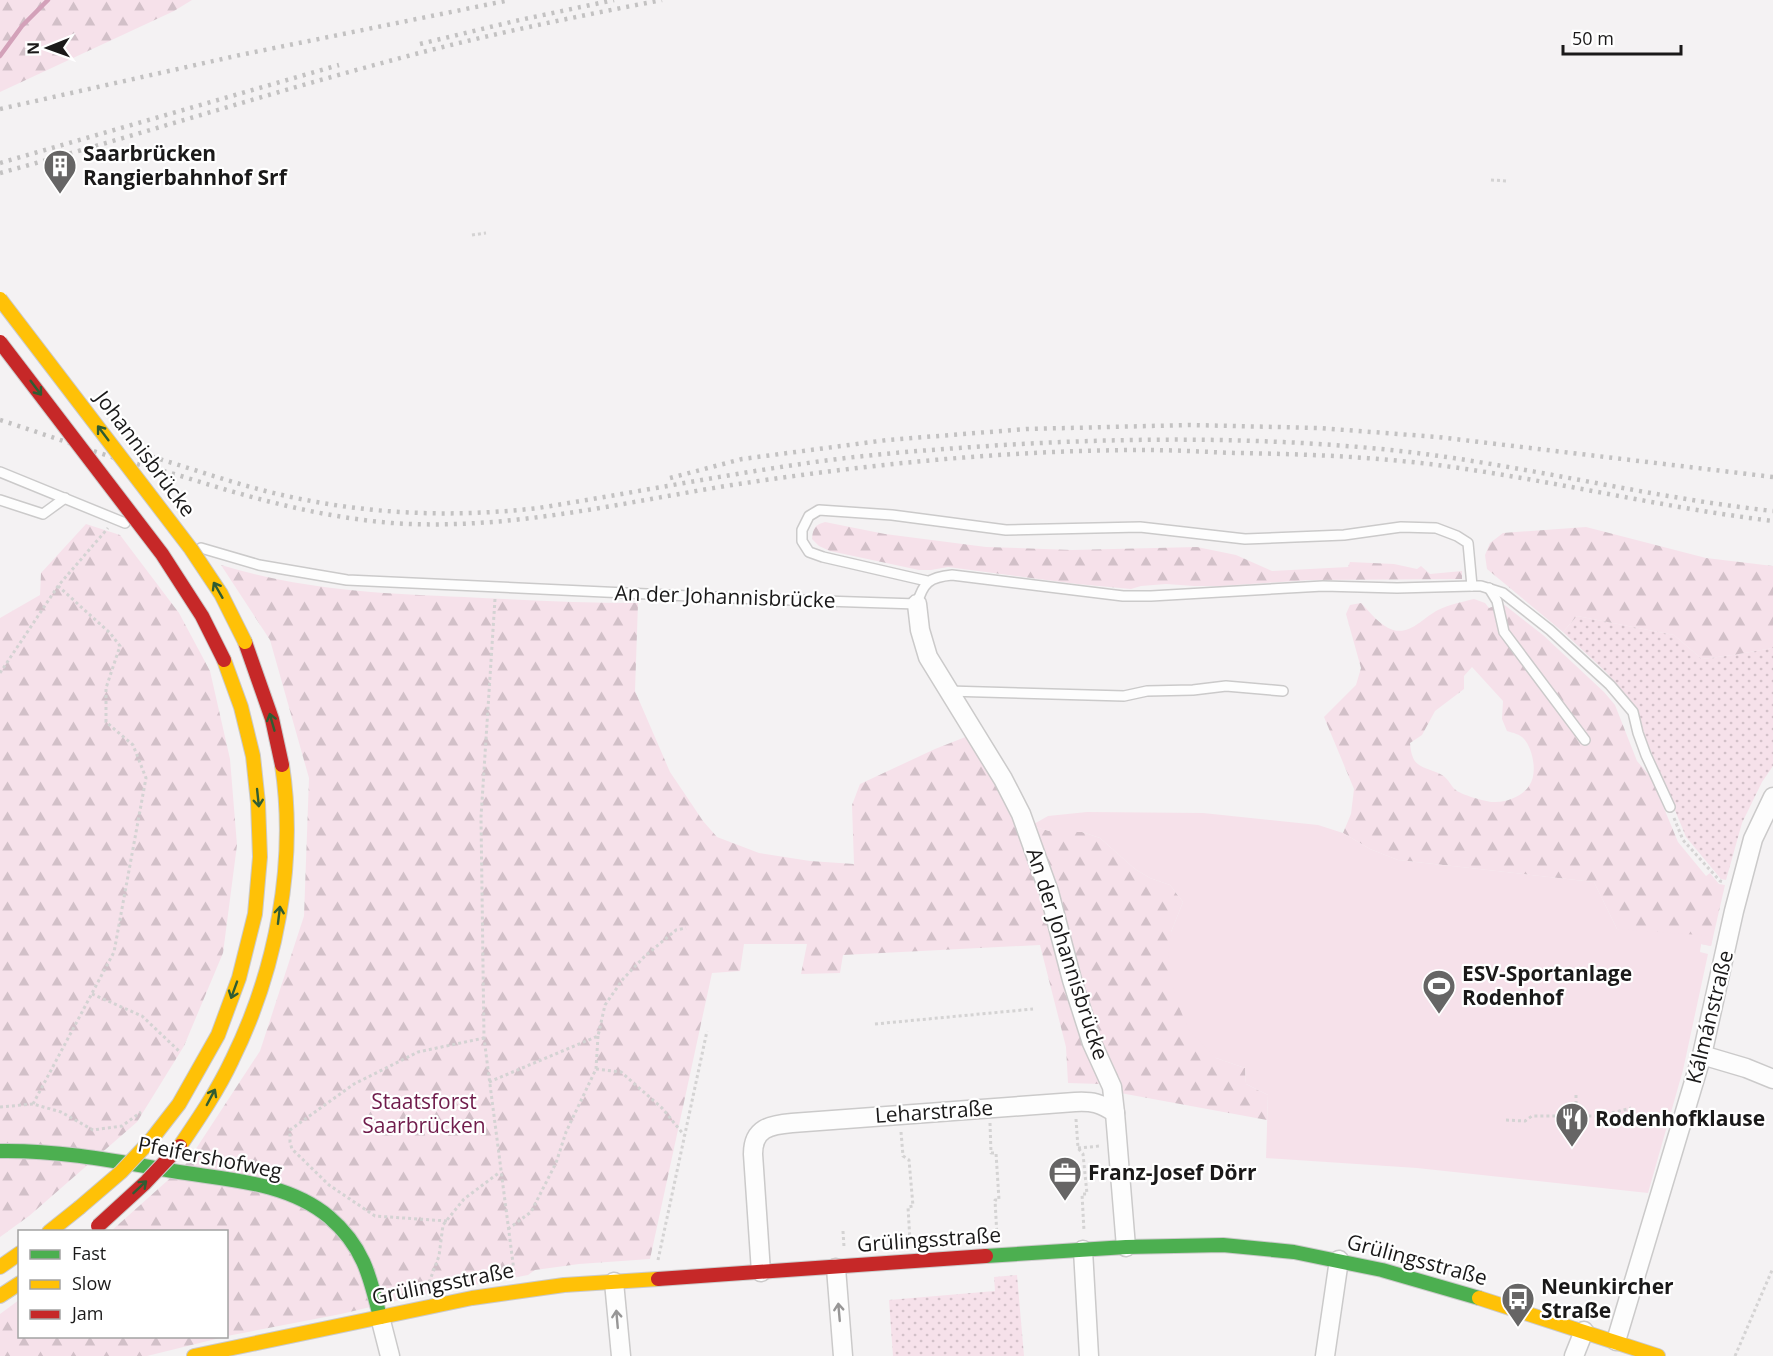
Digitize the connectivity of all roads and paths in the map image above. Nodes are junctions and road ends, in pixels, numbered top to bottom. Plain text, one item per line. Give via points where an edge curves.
1 (1491, 180) dead end
2 (1508, 181) dead end
3 (486, 233) dead end
4 (472, 235) dead end
5 (0, 299) edge
6 (0, 342) edge
7 (0, 472) edge
8 (65, 498) junction
9 (0, 500) edge
10 (116, 520) junction
11 (165, 538) dead end
12 (176, 541) dead end
13 (927, 581) junction
14 (58, 586) junction
15 (1472, 586) junction
16 (496, 588) junction
17 (1489, 588) junction
18 (917, 604) junction
19 (0, 673) edge
20 (948, 691) junction
21 (1282, 691) dead end
22 (1585, 740) dead end
23 (1773, 796) edge
24 (1670, 807) joint
25 (1726, 883) dead end
26 (686, 928) dead end
27 (91, 994) junction
28 (1033, 1009) dead end
29 (875, 1023) dead end
30 (707, 1031) dead end
31 (598, 1036) junction
32 (484, 1038) junction
33 (180, 1052) dead end
34 (1702, 1055) junction
35 (596, 1069) junction
36 (1773, 1079) edge
37 (489, 1082) junction
38 (1576, 1094) dead end
39 (1075, 1102) junction
40 (33, 1104) junction
41 (0, 1107) edge
42 (146, 1108) dead end
43 (989, 1108) junction
44 (1631, 1108) dead end
45 (1115, 1113) junction
46 (900, 1115) junction
47 (1576, 1116) junction
48 (1506, 1120) dead end
49 (684, 1135) junction
50 (1117, 1145) junction
51 (1078, 1148) junction
52 (0, 1151) edge
53 (501, 1172) junction
54 (447, 1221) junction
55 (94, 1229) edge
56 (52, 1230) edge
57 (508, 1230) junction
58 (1126, 1247) junction
59 (1083, 1250) junction
60 (18, 1254) edge
61 (998, 1256) junction
62 (1339, 1260) junction
63 (911, 1262) junction
64 (0, 1267) edge
65 (836, 1268) junction
66 (1773, 1268) edge
67 (761, 1272) junction
68 (654, 1279) junction
69 (614, 1282) junction
70 (18, 1284) edge
71 (516, 1291) junction
72 (0, 1296) edge
73 (428, 1307) junction
74 (380, 1317) junction
75 (1584, 1331) junction
76 (1616, 1341) junction
77 (194, 1356) edge
78 (390, 1356) edge
79 (621, 1356) edge
80 (843, 1356) edge
81 (1089, 1356) edge
82 (1325, 1356) edge
83 (1574, 1356) edge
84 (1658, 1356) edge
85 (1735, 1356) edge

1 - 2 path
3 - 4 path
55 -> 5 main road, Johannisbrücke, bridge via 180,1146 237,1049 261,990 279,914 286,858 286,799 279,747 238,626 174,527
6 -> 56 main road, bridge via 147,534 214,637 241,707 258,803 260,857 255,914 239,978 218,1035 178,1104 151,1140 121,1172
7 - 8 lane
8 - 9 lane via 44,514
8 - 10 lane
10 - 11 lane
10 - 14 path
12 - 16 lane, An der Johannisbrücke via 259,566 346,580
13 - 15 lane via 952,575 1151,597 1323,586
13 - 15 lane via 809,552 802,541 808,516 819,510 847,511 1006,530 1140,527 1245,539 1344,535 1401,527 1436,528 1468,543
13 - 18 lane
14 - 19 path
14 - 27 path via 120,646 106,688 106,722 133,745 146,778 114,952
15 - 17 lane
16 - 18 lane, An der Johannisbrücke
16 - 32 path via 481,817
17 - 22 lane via 1497,602 1504,632
17 - 24 lane via 1503,593 1550,630 1610,685 1633,712 1646,755
18 - 20 street, An der Johannisbrücke via 928,657
20 - 21 lane via 1124,696 1147,690 1226,686
20 - 45 street, An der Johannisbrücke via 1021,814 1049,892 1092,1043 1112,1087
23 - 34 street, Kálmánstraße via 1747,862
24 - 25 path via 1683,840
26 - 31 path via 676,930 623,978 605,1005
27 - 33 path via 142,1016
27 - 40 path
28 - 29 path
30 - 49 path
31 - 35 path
31 - 37 path
32 - 37 path
32 - 54 path via 418,1052 354,1084 290,1130 292,1149 329,1185 375,1216
34 - 36 street
34 - 76 street, Kálmánstraße
35 - 49 path via 621,1072 662,1108
35 - 57 path via 531,1212
37 - 53 path
38 - 47 path
39 - 43 street, Leharstraße
39 - 45 street, Leharstraße via 1104,1104
39 - 51 path
40 - 41 path
40 - 42 path via 61,1112 93,1130 122,1126
43 - 46 street, Leharstraße
43 - 61 path via 991,1154 996,1153 998,1177
44 - 47 path via 1600,1116
45 - 50 street
46 - 63 path via 913,1206 908,1206
46 - 67 street, Leharstraße via 773,1125 762,1130 753,1144
47 - 48 path
49 - 68 path
50 - 51 path
50 - 58 street
51 - 59 path via 1083,1154 1087,1194 1082,1194
52 - 74 main road, Pfeifershofweg via 96,1158 252,1184 301,1200 322,1212 354,1245 366,1266
53 - 54 path via 464,1199
53 - 57 path
54 - 73 path via 425,1294
57 - 71 path
58 - 59 main road, Grülingsstraße
58 - 62 main road, Grülingsstraße via 1223,1245
59 - 61 main road, Grülingsstraße
59 - 81 street
60 - 64 main road
61 - 63 main road, Grülingsstraße
62 - 75 main road, Grülingsstraße via 1420,1280
62 - 82 street
63 - 65 main road, Grülingsstraße
65 - 67 main road, Grülingsstraße
80 -> 65 street
66 - 85 path
67 - 68 main road, Grülingsstraße
68 - 69 main road, Grülingsstraße
69 - 71 main road, Grülingsstraße
79 -> 69 street
70 - 72 main road
71 - 73 main road, Grülingsstraße
73 - 74 main road, Grülingsstraße
74 - 77 main road, Grülingsstraße
74 - 78 street
75 - 76 main road, Grülingsstraße
75 - 83 street
76 - 84 main road, Grülingsstraße

